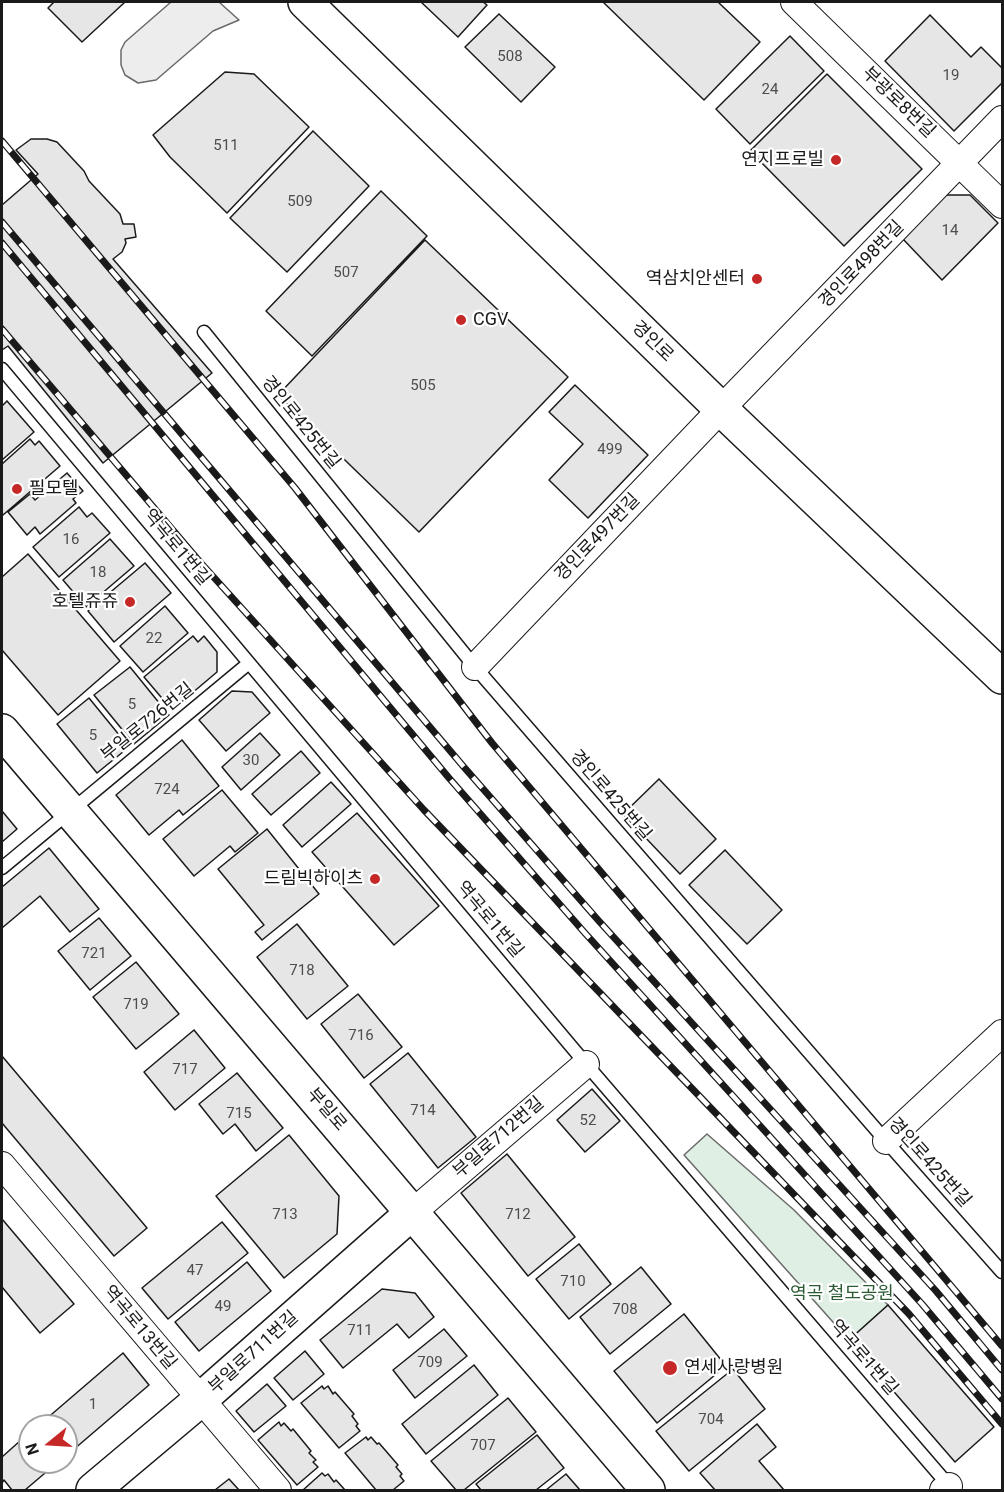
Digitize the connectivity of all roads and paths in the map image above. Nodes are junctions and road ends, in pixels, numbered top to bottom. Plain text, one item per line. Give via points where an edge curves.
1 (306, 2) edge
2 (794, 2) edge
3 (1002, 119) edge
4 (960, 164) junction
5 (1002, 206) edge
6 (204, 332) dead end
7 (2, 369) edge
8 (721, 409) junction
9 (249, 663) junction
10 (475, 667) junction
11 (1002, 677) edge
12 (2, 731) edge
13 (70, 811) junction
14 (2, 868) edge
15 (1002, 1033) edge
16 (586, 1064) junction
17 (886, 1141) junction
18 (2, 1165) edge
19 (413, 1212) junction
20 (1002, 1272) edge
21 (200, 1400) junction
22 (948, 1489) edge
23 (93, 1491) edge
24 (278, 1491) edge
25 (648, 1491) edge

1 - 8 street, 경인로
2 - 4 street, 부광로8번길
3 - 4 street, 경인로498번길
4 - 5 street, 부광로8번길
4 - 8 street, 경인로498번길
6 - 10 lane, 경인로425번길
7 - 9 lane, 역곡로1번길
8 - 10 street, 경인로497번길
8 - 11 street, 경인로
9 - 13 lane, 부일로726번길
9 - 16 lane, 역곡로1번길
10 - 17 lane, 경인로425번길
12 - 13 street, 부일로
13 - 14 lane, 부일로726번길
13 - 19 street, 부일로
15 - 17 street
16 - 19 street, 부일로712번길
16 - 22 lane, 역곡로1번길
17 - 20 lane, 경인로425번길
18 - 21 street, 역곡로13번길
19 - 21 street, 부일로711번길
19 - 25 street, 부일로
21 - 23 street, 부일로711번길
21 - 24 street, 역곡로13번길

